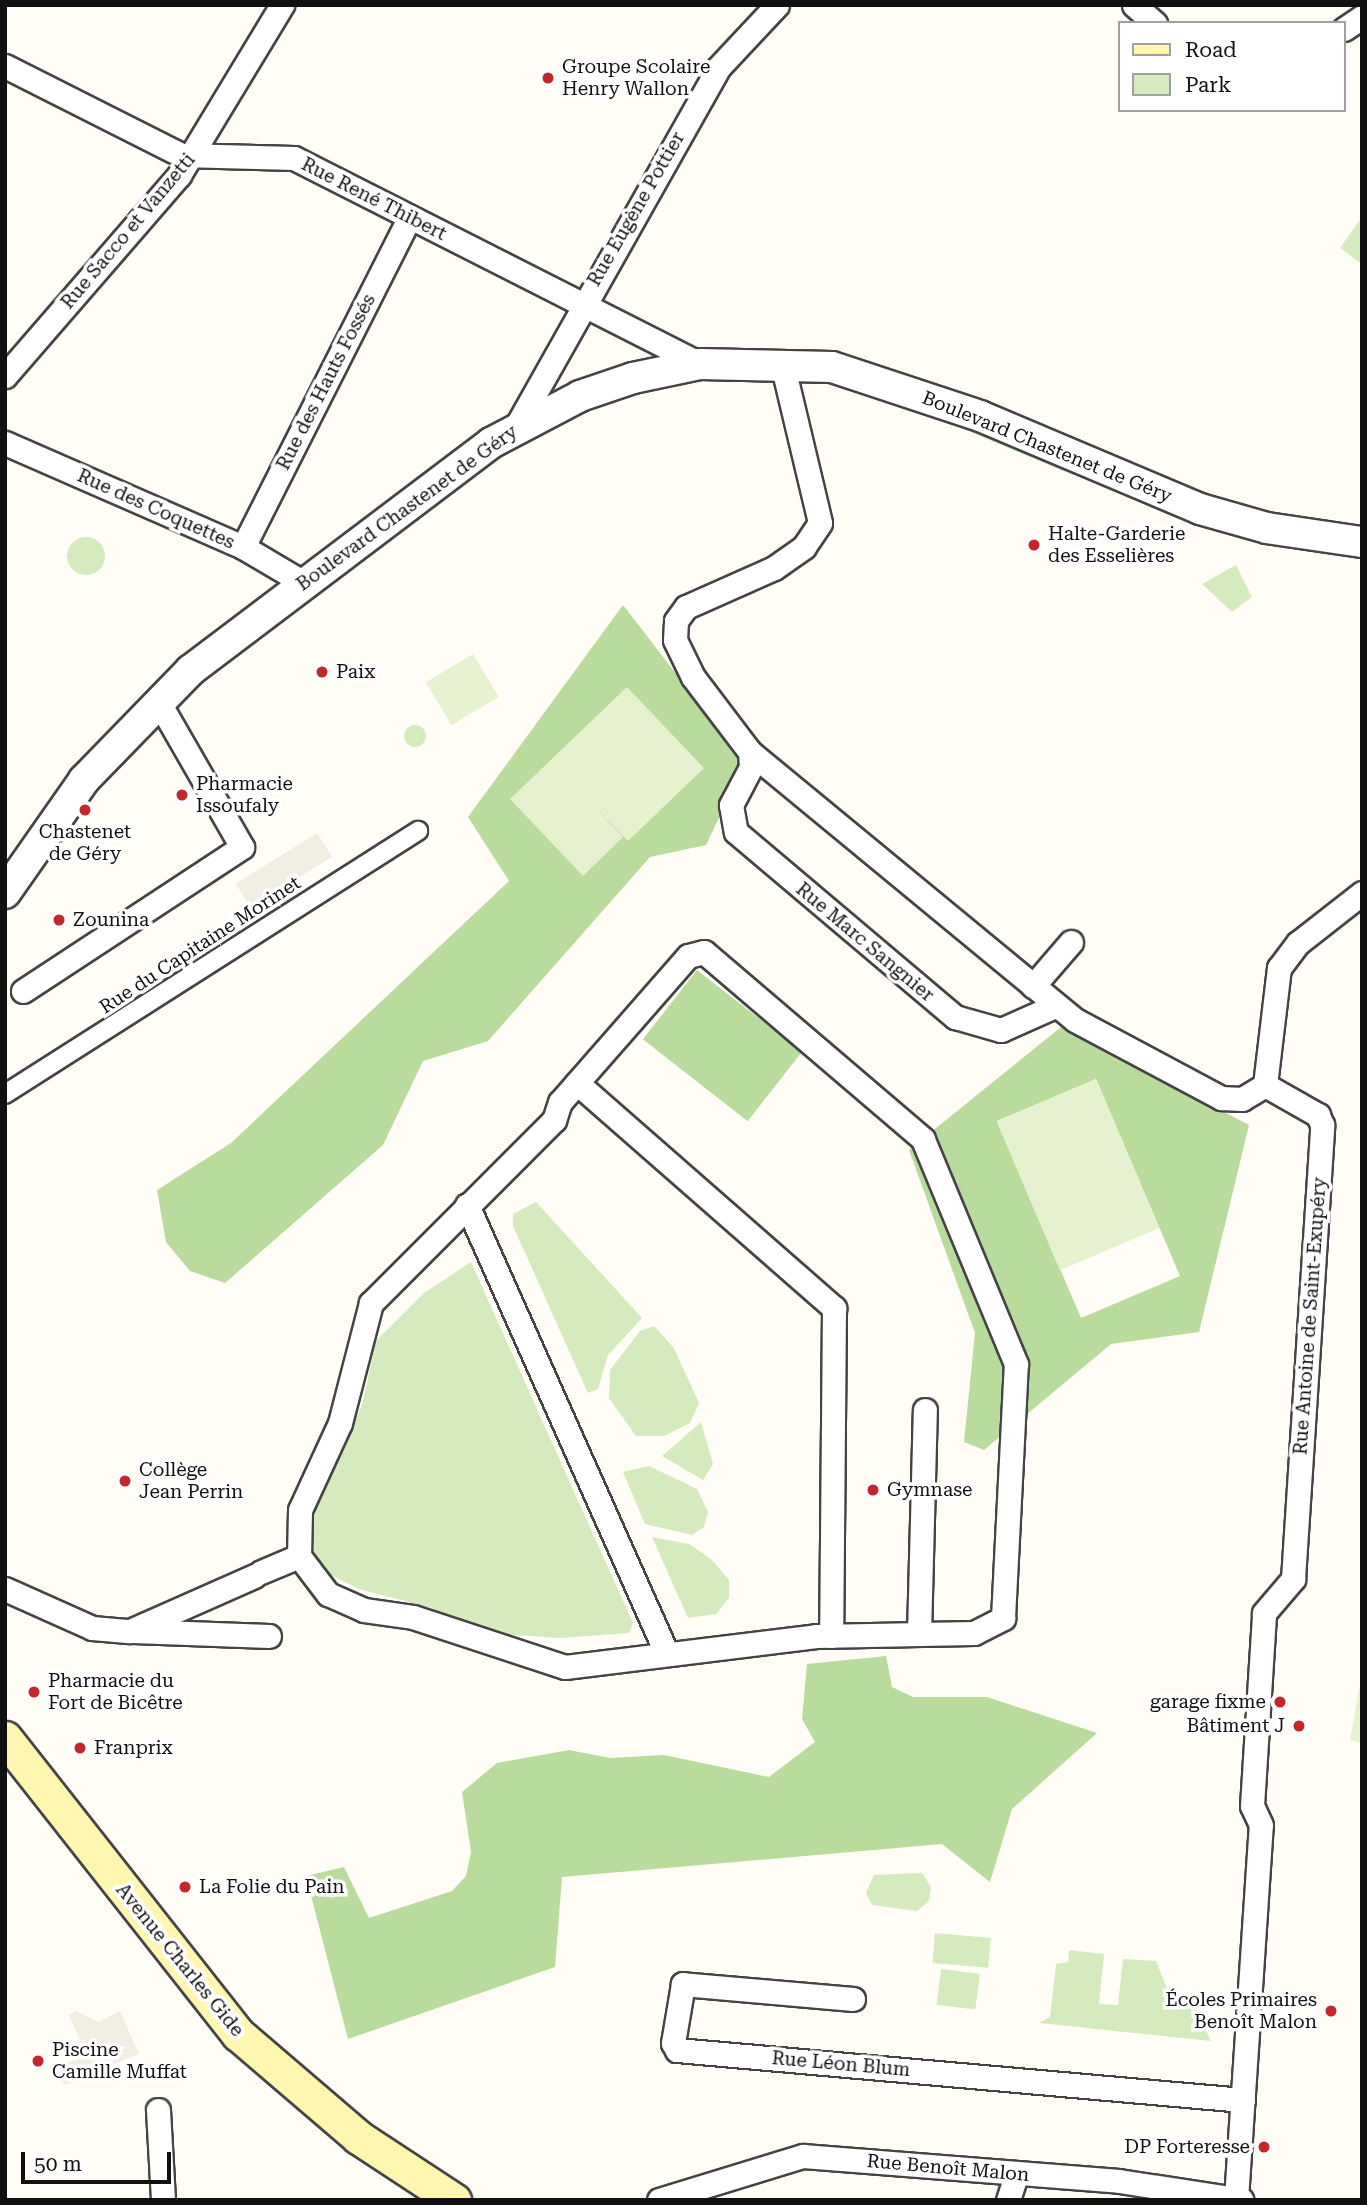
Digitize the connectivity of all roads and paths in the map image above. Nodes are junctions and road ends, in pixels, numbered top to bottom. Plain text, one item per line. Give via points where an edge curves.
1 (282, 5) edge
2 (777, 5) edge
3 (1134, 5) edge
4 (1362, 17) edge
5 (1153, 21) edge
6 (1346, 28) edge
7 (5, 66) edge
8 (192, 157) junction
9 (409, 218) junction
10 (582, 302) junction
11 (782, 363) junction
12 (700, 364) junction
13 (5, 376) edge
14 (516, 428) junction
15 (5, 443) edge
16 (1362, 542) edge
17 (243, 547) junction
18 (304, 583) junction
19 (158, 701) junction
20 (750, 752) junction
21 (418, 831) dead end
22 (5, 893) edge
23 (1362, 893) edge
24 (1071, 942) dead end
25 (1033, 986) junction
26 (23, 991) dead end
27 (1055, 1006) junction
28 (577, 1083) junction
29 (1265, 1085) junction
30 (5, 1094) edge
31 (467, 1205) junction
32 (925, 1410) dead end
33 (299, 1556) junction
34 (5, 1589) edge
35 (130, 1630) junction
36 (919, 1634) junction
37 (269, 1636) dead end
38 (831, 1636) junction
39 (666, 1653) junction
40 (5, 1738) edge
41 (853, 1999) dead end
42 (1243, 2100) junction
43 (158, 2110) dead end
44 (1017, 2173) junction
45 (1239, 2199) edge
46 (163, 2200) edge
47 (454, 2200) edge
48 (659, 2200) edge
49 (1008, 2200) edge

1 - 8 street, Rue Sacco et Vanzetti
2 - 10 street, Rue Eugène Pottier via 718,68
3 - 5 street
4 - 6 street
7 - 8 street, Rue René Thibert
8 - 9 street, Rue René Thibert via 294,158
8 - 13 street, Rue Sacco et Vanzetti
9 - 10 street, Rue René Thibert
9 - 17 street, Rue des Hauts Fossés
10 - 12 street, Rue René Thibert
10 - 14 street, Rue Eugène Pottier
11 - 12 street, Boulevard Chastenet de Géry
11 - 16 street, Boulevard Chastenet de Géry via 874,379 1200,509 1267,528
11 - 20 street via 820,523 804,547 784,561 686,607 676,621 675,640 693,677
12 - 14 street, Boulevard Chastenet de Géry via 612,385
14 - 18 street, Boulevard Chastenet de Géry
15 - 17 street, Rue des Coquettes
17 - 18 street, Rue des Coquettes
18 - 19 street, Boulevard Chastenet de Géry
19 - 22 street, Boulevard Chastenet de Géry via 84,780
19 - 26 street via 242,847
20 - 25 street
20 - 27 street, Rue Marc Sangnier via 751,767 731,805 736,832 944,1008 974,1027 1002,1030
21 - 30 street, Rue du Capitaine Morinet
23 - 29 street via 1288,953 1275,978
24 - 25 street
25 - 27 street
27 - 29 street via 1221,1098 1242,1099
28 - 31 street via 554,1120
28 - 36 street via 688,956 705,952 923,1139 1016,1364 1003,1619 974,1633
28 - 38 street via 834,1308
29 - 42 street, Rue Antoine de Saint-Exupéry via 1318,1115 1322,1125 1293,1579 1264,1613 1252,1806 1261,1825
31 - 33 street via 371,1303 340,1423 300,1510
31 - 39 street
32 - 36 street
33 - 35 street
33 - 39 street via 328,1594 364,1610 467,1634 533,1661 565,1667
34 - 35 street via 92,1628
35 - 37 street
36 - 38 street
38 - 39 street
40 - 47 main road, Avenue Charles Gide via 238,2034 358,2137
41 - 42 street, Rue Léon Blum via 683,1984 673,2043 677,2050
42 - 45 street
43 - 46 street
44 - 45 street, Rue Benoît Malon
44 - 48 street, Rue Benoît Malon via 803,2155
44 - 49 street

